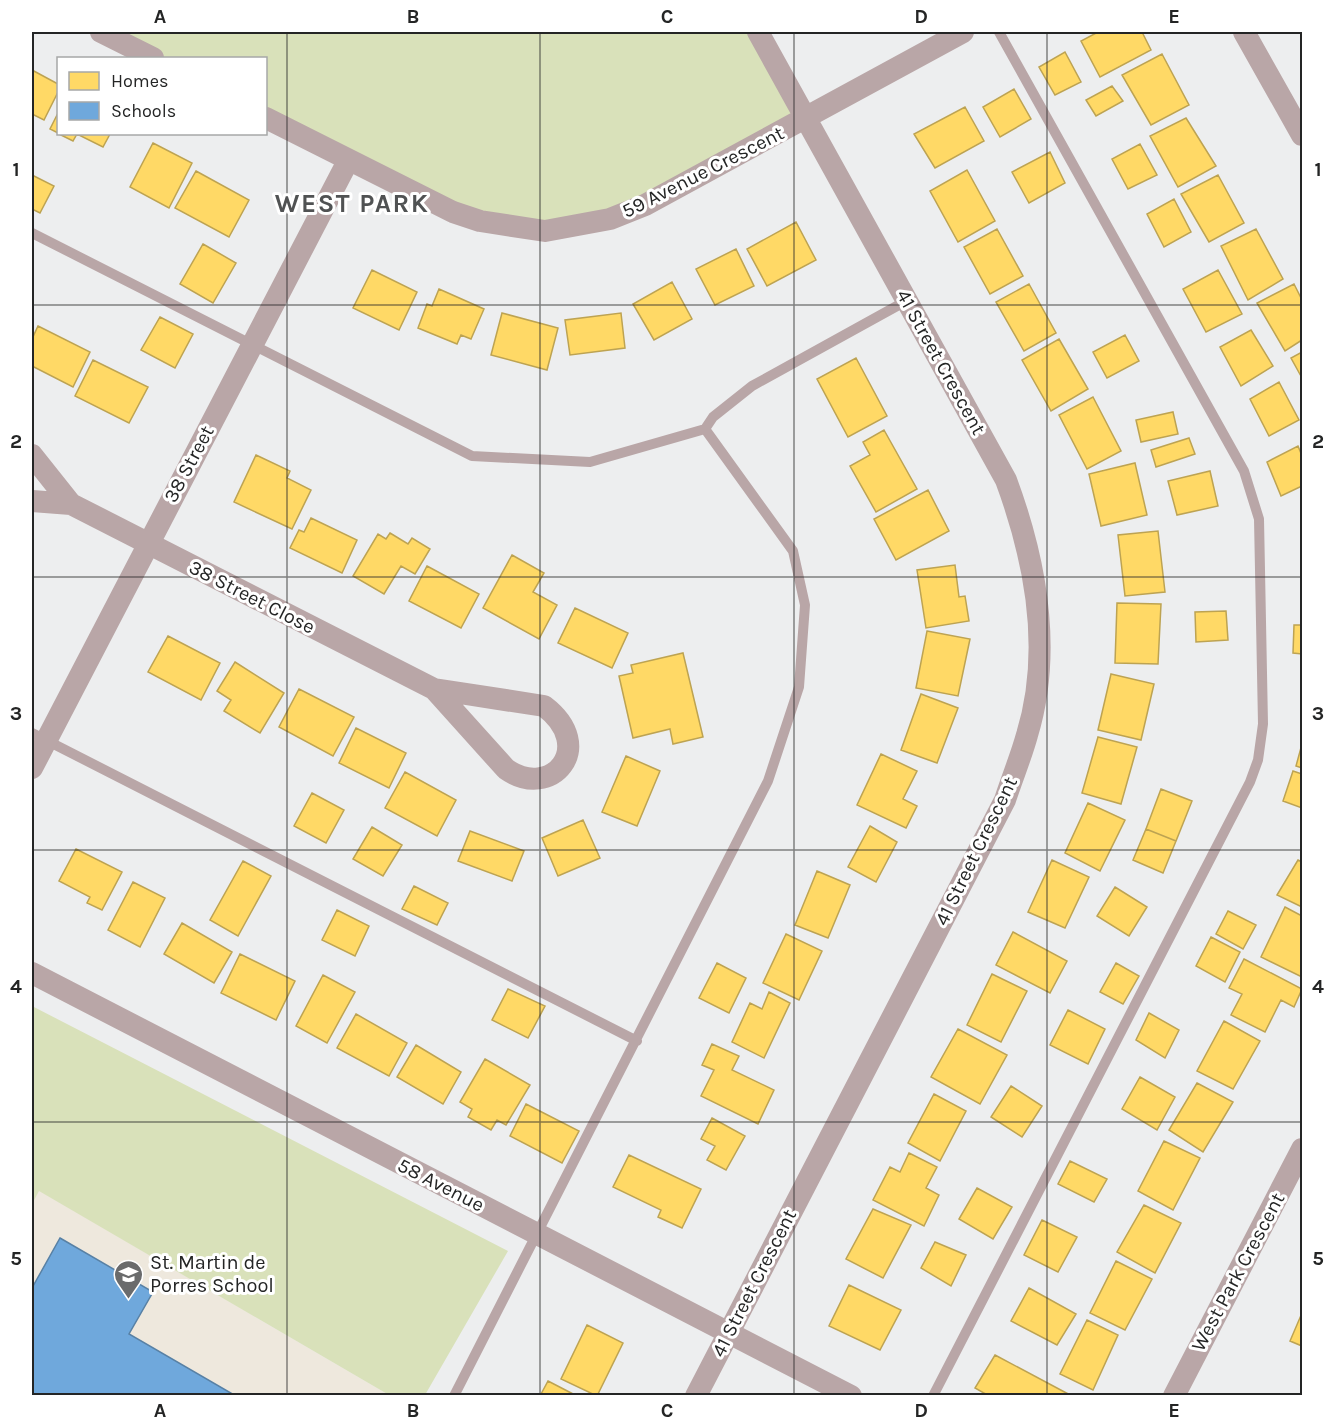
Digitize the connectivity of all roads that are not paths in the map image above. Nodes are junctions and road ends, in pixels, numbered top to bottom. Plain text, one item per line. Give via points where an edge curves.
1 (101, 32) edge
2 (758, 32) edge
3 (963, 32) edge
4 (999, 32) edge
5 (1244, 32) edge
6 (151, 57) edge
7 (267, 118) edge
8 (806, 118) junction
9 (1302, 135) edge
10 (348, 161) junction
11 (32, 233) edge
12 (906, 301) junction
13 (252, 347) junction
14 (705, 429) junction
15 (32, 455) edge
16 (32, 501) edge
17 (71, 504) junction
18 (147, 543) junction
19 (434, 689) junction
20 (39, 736) edge
21 (32, 768) edge
22 (32, 973) edge
23 (637, 1041) junction
24 (1302, 1149) edge
25 (538, 1235) junction
26 (729, 1333) junction
27 (454, 1395) edge
28 (696, 1395) edge
29 (851, 1395) edge
30 (933, 1395) edge
31 (1174, 1395) edge

1 - 6 street
2 - 8 street, 41 Street Crescent
3 - 8 street, 59 Avenue Crescent
4 - 30 lane via 1244,471 1253,494 1259,519 1263,724 1250,782
5 - 9 street
7 - 10 street, 59 Avenue Crescent
8 - 10 street, 59 Avenue Crescent via 645,205 610,219 545,231 491,223 453,212
8 - 12 street, 41 Street Crescent
10 - 13 street, 38 Street
11 - 13 lane
12 - 14 lane via 752,386 713,417
12 - 26 street, 41 Street Crescent via 992,453 1020,519 1038,600 1037,690 1028,733 1005,800
13 - 14 lane via 472,456 590,462
13 - 18 street, 38 Street
14 - 23 lane via 793,551 805,605 799,687 768,781
15 - 17 street, 38 Street Close
16 - 17 street, 38 Street Close
17 - 18 street, 38 Street Close
18 - 19 street, 38 Street Close
18 - 20 street, 38 Street
19 - 19 street, 38 Street Close via 516,777 530,781 544,778 566,759 566,730 544,706
20 - 21 street, 38 Street
20 - 23 lane
22 - 25 street, 58 Avenue
23 - 25 lane
24 - 31 street, West Park Crescent
25 - 26 street, 58 Avenue
25 - 27 lane
26 - 28 street, 41 Street Crescent
26 - 29 street, 58 Avenue

